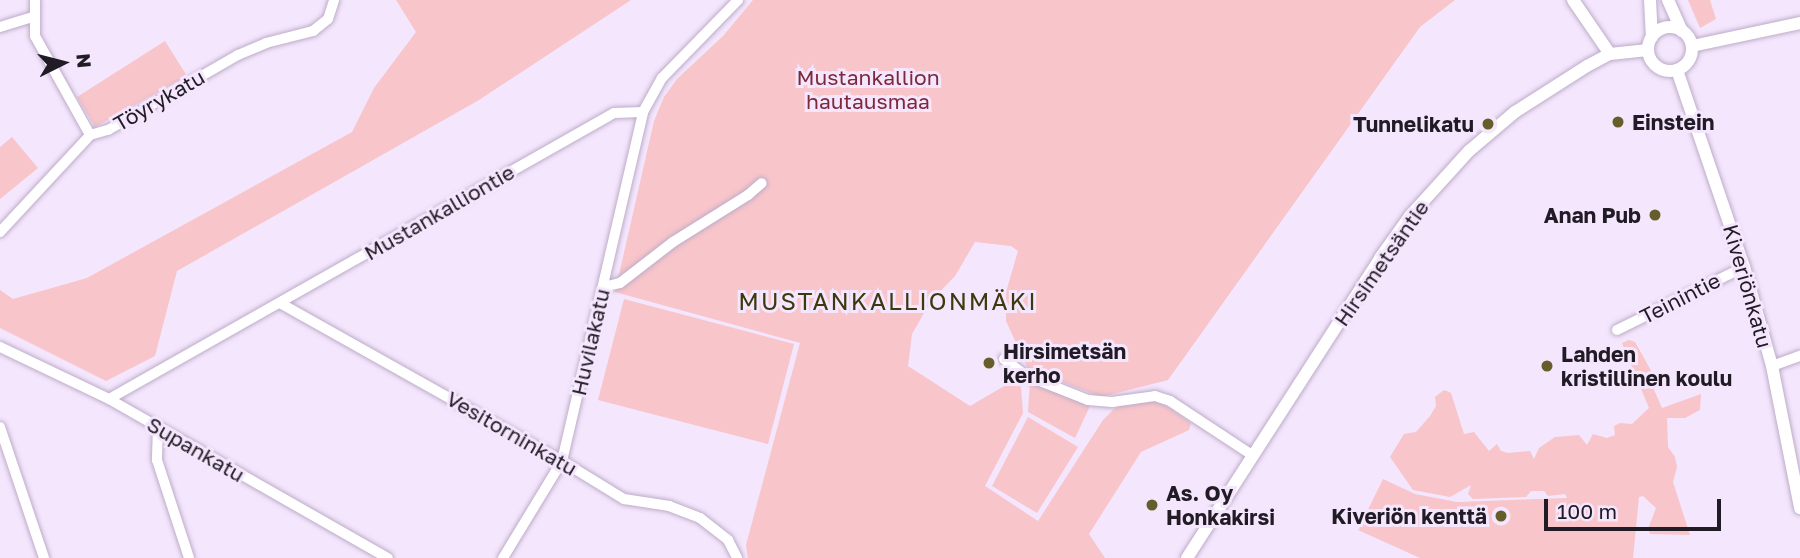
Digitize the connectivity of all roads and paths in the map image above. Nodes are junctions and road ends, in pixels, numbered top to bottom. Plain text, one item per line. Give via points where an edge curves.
1 (34, 0) edge
2 (334, 0) edge
3 (738, 0) edge
4 (1573, 0) edge
5 (1650, 0) edge
6 (1668, 0) edge
7 (33, 17) junction
8 (1800, 23) edge
9 (0, 27) edge
10 (1682, 31) junction
11 (1652, 37) junction
12 (1692, 46) junction
13 (1648, 50) junction
14 (1610, 54) junction
15 (1677, 70) junction
16 (643, 112) junction
17 (90, 135) junction
18 (762, 183) dead end
19 (0, 232) edge
20 (1744, 267) junction
21 (603, 288) junction
22 (281, 303) junction
23 (1617, 330) dead end
24 (0, 347) edge
25 (1800, 356) edge
26 (1004, 359) dead end
27 (1772, 366) junction
28 (109, 399) junction
29 (0, 427) edge
30 (158, 428) junction
31 (1252, 455) junction
32 (562, 461) junction
33 (1800, 508) edge
34 (44, 558) edge
35 (189, 558) edge
36 (388, 558) edge
37 (503, 558) edge
38 (737, 558) edge
39 (1187, 558) edge

1 - 7 street
2 - 17 street, Töyrykatu via 328,19 313,31 238,55 108,130
3 - 16 street via 662,78
4 - 14 street
5 - 11 street
6 - 10 street
7 - 9 street
7 - 17 street via 42,52
8 - 12 street
10 - 11 street via 1664,28
10 - 12 street
11 - 13 street
12 - 15 street via 1688,61
13 - 14 street, Hirsimetsäntie
13 - 15 street via 1658,67
14 - 31 street, Hirsimetsäntie via 1515,112 1469,151 1410,216
15 - 20 street, Kiveriönkatu
16 - 21 street, Huvilakatu
16 - 22 street, Mustankalliontie via 614,113
17 - 19 street, Töyrykatu
18 - 21 street via 620,283
20 - 23 street, Teinintie
20 - 27 street, Kiveriönkatu
21 - 32 street, Huvilakatu
22 - 28 street, Mustankalliontie
22 - 32 street, Vesitorninkatu
24 - 28 street, Supankatu
25 - 27 street
26 - 31 street via 1025,374 1088,400 1155,396 1170,401
27 - 33 street, Kiveriönkatu
28 - 30 street, Supankatu
29 - 34 street
30 - 35 street via 158,460
30 - 36 street, Supankatu
31 - 39 street, Hirsimetsäntie
32 - 37 street, Huvilakatu
32 - 38 street, Vesitorninkatu via 624,499 670,506 700,518 728,540

